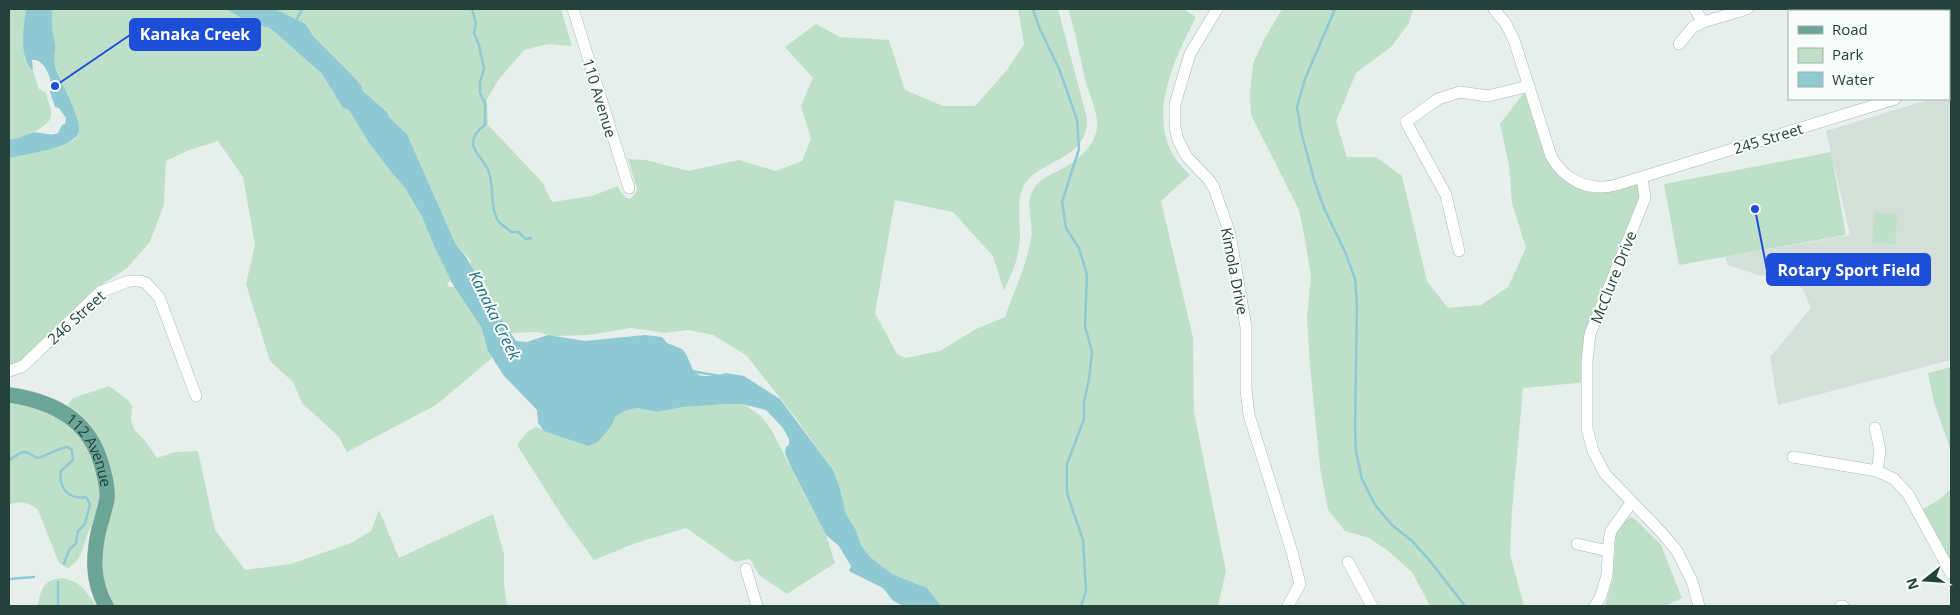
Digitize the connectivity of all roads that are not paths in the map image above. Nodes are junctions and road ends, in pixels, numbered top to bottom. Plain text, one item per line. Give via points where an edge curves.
1 (573, 9) edge
2 (1217, 9) edge
3 (1494, 9) edge
4 (1695, 9) edge
5 (1747, 9) edge
6 (1703, 22) junction
7 (1679, 44) dead end
8 (1529, 86) junction
9 (1892, 100) edge
10 (1642, 178) junction
11 (628, 188) dead end
12 (1459, 251) dead end
13 (9, 371) edge
14 (9, 395) edge
15 (196, 396) dead end
16 (1875, 428) dead end
17 (1793, 457) dead end
18 (1877, 471) junction
19 (1631, 502) junction
20 (1577, 544) dead end
21 (1608, 551) junction
22 (1348, 562) dead end
23 (746, 569) dead end
24 (1951, 572) edge
25 (106, 606) edge
26 (757, 606) edge
27 (1288, 606) edge
28 (1372, 606) edge
29 (1595, 606) edge
30 (1699, 606) edge

1 - 11 street, 110 Avenue
2 - 27 street, Kimola Drive via 1190,54 1175,104 1175,127 1187,157 1214,188 1230,234 1246,327 1249,415 1300,584
3 - 8 street via 1512,35
4 - 6 street
5 - 6 street
6 - 7 street via 1693,27
8 - 10 street via 1549,152 1562,172 1579,183 1597,188
8 - 12 street via 1488,96 1460,92 1438,99 1406,122 1446,195
9 - 10 street, 245 Street
10 - 19 street, McClure Drive via 1645,198 1595,320 1587,362 1587,422 1591,445 1605,474
13 - 15 street, 246 Street via 23,366 100,292 140,280 159,297
14 - 25 main road, 112 Avenue via 38,400 52,407 80,426 96,446 107,491 96,544 94,574
16 - 18 street via 1880,450
17 - 18 street
18 - 24 street via 1894,479 1908,494
19 - 21 street via 1614,525
19 - 30 street, McClure Drive via 1677,551 1692,581
20 - 21 street
21 - 29 street via 1605,586
22 - 28 street
23 - 26 street

